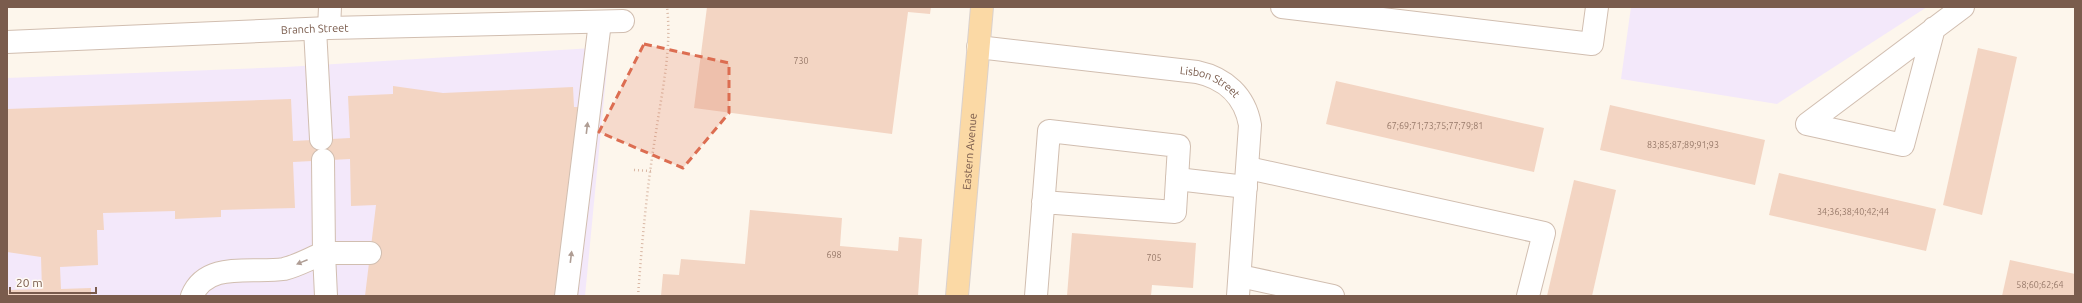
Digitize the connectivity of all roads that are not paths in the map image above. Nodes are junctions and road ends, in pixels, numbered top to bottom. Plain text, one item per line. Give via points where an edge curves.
1 (330, 7) edge
2 (982, 7) edge
3 (1282, 7) edge
4 (1597, 7) edge
5 (1963, 7) edge
6 (623, 21) dead end
7 (600, 22) junction
8 (1934, 28) junction
9 (322, 29) junction
10 (7, 42) edge
11 (978, 47) junction
12 (1247, 177) junction
13 (1177, 179) junction
14 (1043, 202) junction
15 (324, 253) junction
16 (370, 253) dead end
17 (1239, 286) edge
18 (192, 296) edge
19 (326, 296) edge
20 (566, 296) edge
21 (957, 296) edge
22 (1036, 296) edge
23 (1333, 296) edge
24 (1528, 296) edge

1 - 9 street
2 - 11 main road, Eastern Avenue
3 - 4 street via 1592,44
5 - 8 street
6 - 7 street, Branch Street
7 - 9 street, Branch Street
20 -> 7 street
8 - 8 street via 1826,110 1807,124 1903,145
9 - 10 street, Branch Street
9 - 15 street
11 - 12 street, Lisbon Street via 1197,72 1216,77 1239,97 1248,115 1250,125
11 - 21 main road, Eastern Avenue
12 - 13 street
12 - 17 street, Lisbon Street
12 - 24 street via 1544,234
13 - 14 street via 1175,212
13 - 14 street via 1179,146 1049,131
14 - 22 street
15 - 16 street
15 -> 18 street via 284,269 234,271 212,275 200,282
15 - 19 street
17 - 23 street

